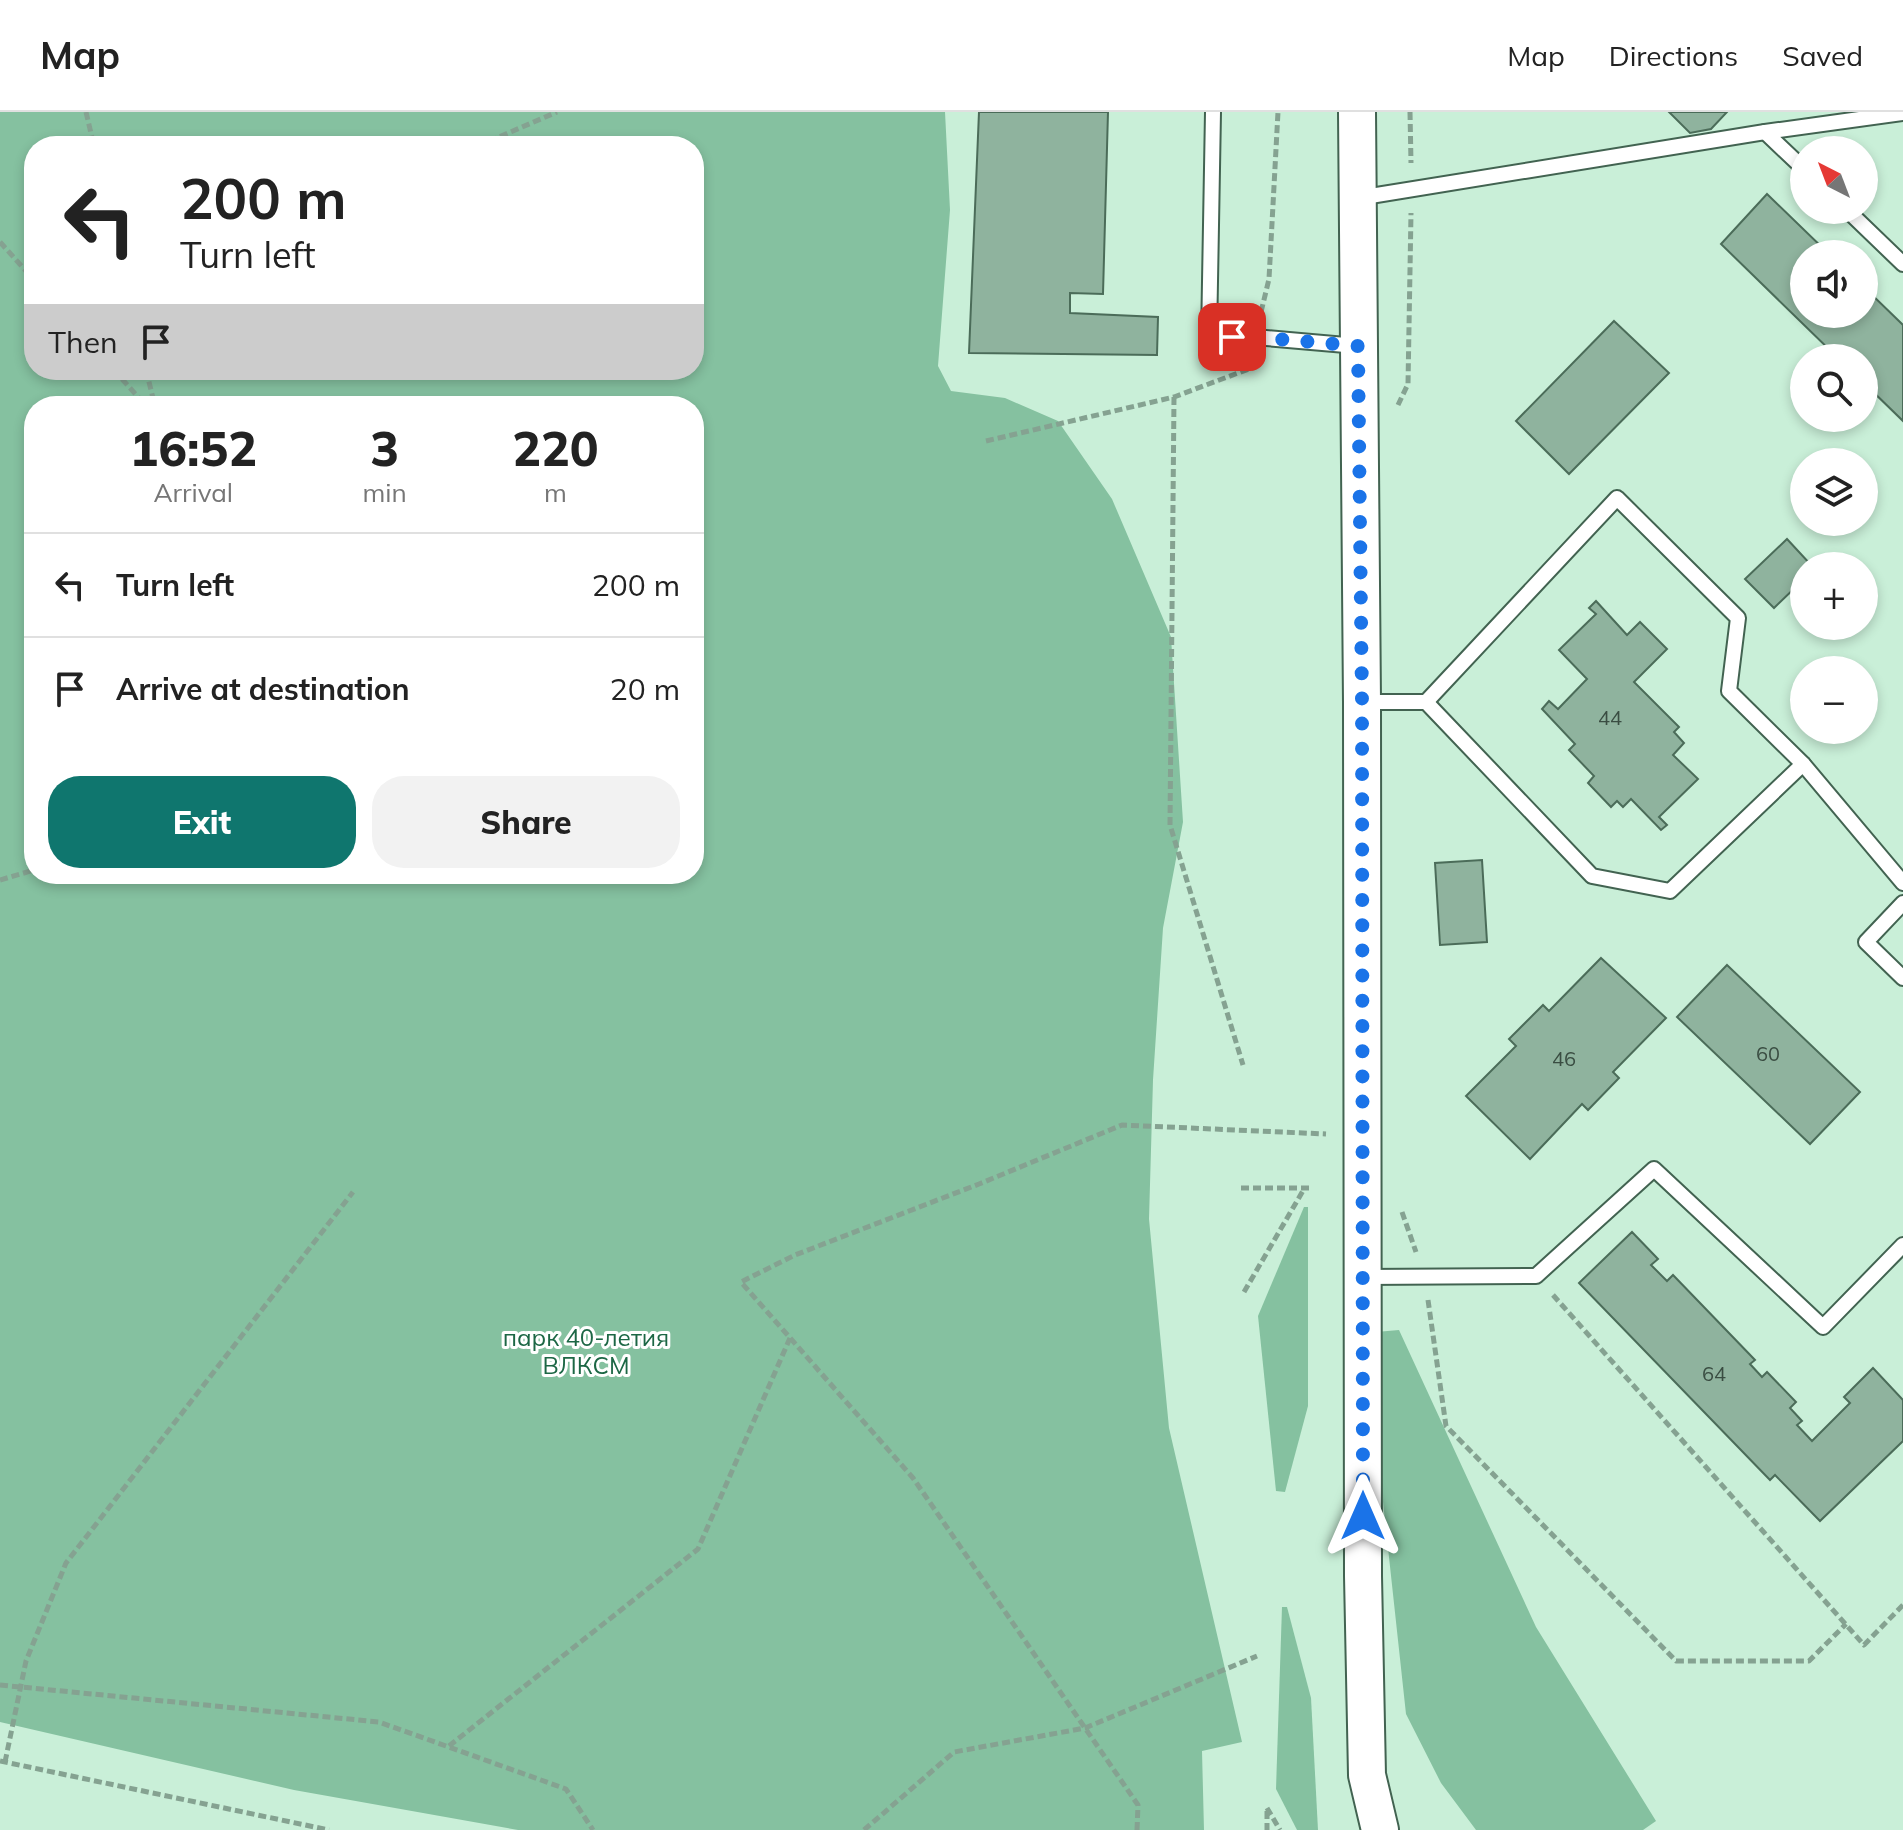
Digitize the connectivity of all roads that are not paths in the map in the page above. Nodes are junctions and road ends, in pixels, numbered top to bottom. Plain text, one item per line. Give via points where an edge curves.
1 (1213, 112) edge
2 (1357, 112) edge
3 (1903, 113) edge
4 (1765, 132) junction
5 (1790, 156) edge
6 (1356, 198) junction
7 (1862, 224) edge
8 (1903, 264) edge
9 (1358, 346) junction
10 (1362, 702) junction
11 (1426, 702) junction
12 (1803, 764) junction
13 (1903, 883) edge
14 (1903, 903) edge
15 (1903, 978) edge
16 (1903, 1245) edge
17 (1362, 1277) junction
18 (1367, 1775) junction
19 (1367, 1830) edge
20 (1380, 1830) edge

1 - 9 lane via 1209,338
2 - 6 street
3 - 4 lane
4 - 5 lane
4 - 6 lane
6 - 9 street
7 - 8 lane
9 - 10 street
10 - 11 lane
10 - 17 street
11 - 12 lane via 1592,876 1670,891
11 - 12 lane via 1617,498 1738,618 1729,691
12 - 13 lane
14 - 15 lane via 1866,942
16 - 17 lane via 1823,1327 1654,1169 1536,1276
17 - 18 street
18 - 19 street
18 - 20 street

